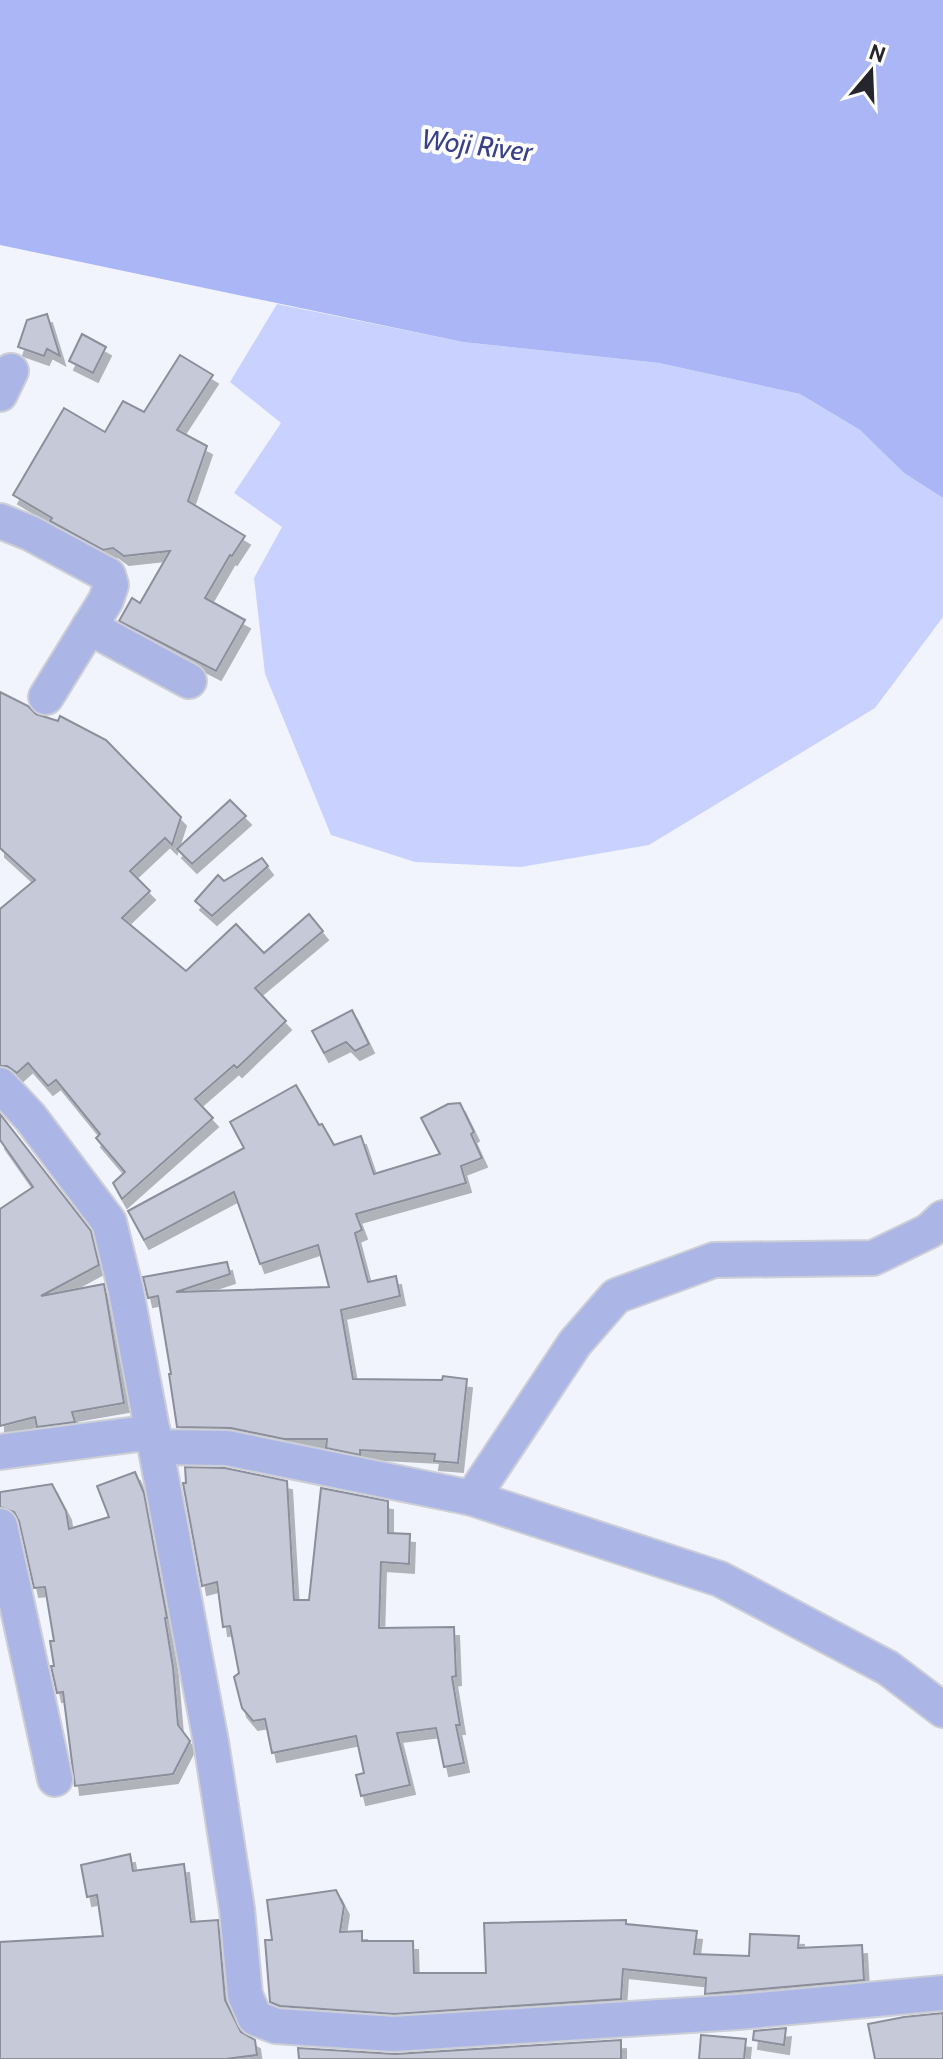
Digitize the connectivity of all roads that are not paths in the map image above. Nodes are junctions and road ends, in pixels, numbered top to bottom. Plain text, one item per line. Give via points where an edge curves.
1 (0, 521) edge
2 (89, 627) junction
3 (189, 681) dead end
4 (46, 697) dead end
5 (0, 1085) edge
6 (943, 1218) edge
7 (154, 1439) junction
8 (0, 1452) edge
9 (472, 1498) junction
10 (0, 1526) edge
11 (943, 1710) edge
12 (55, 1779) dead end
13 (943, 1993) edge
14 (394, 2046) edge

1 - 2 street via 108,575 106,600
2 - 3 street
2 - 4 street
5 - 7 street via 109,1222
6 - 9 street via 929,1231 873,1258 714,1260 616,1296 575,1343
7 - 8 street
7 - 9 street via 227,1448
7 - 14 street via 211,1742 245,1995 255,2018 276,2026
9 - 11 street via 720,1579 888,1668
10 - 12 street
13 - 14 street

